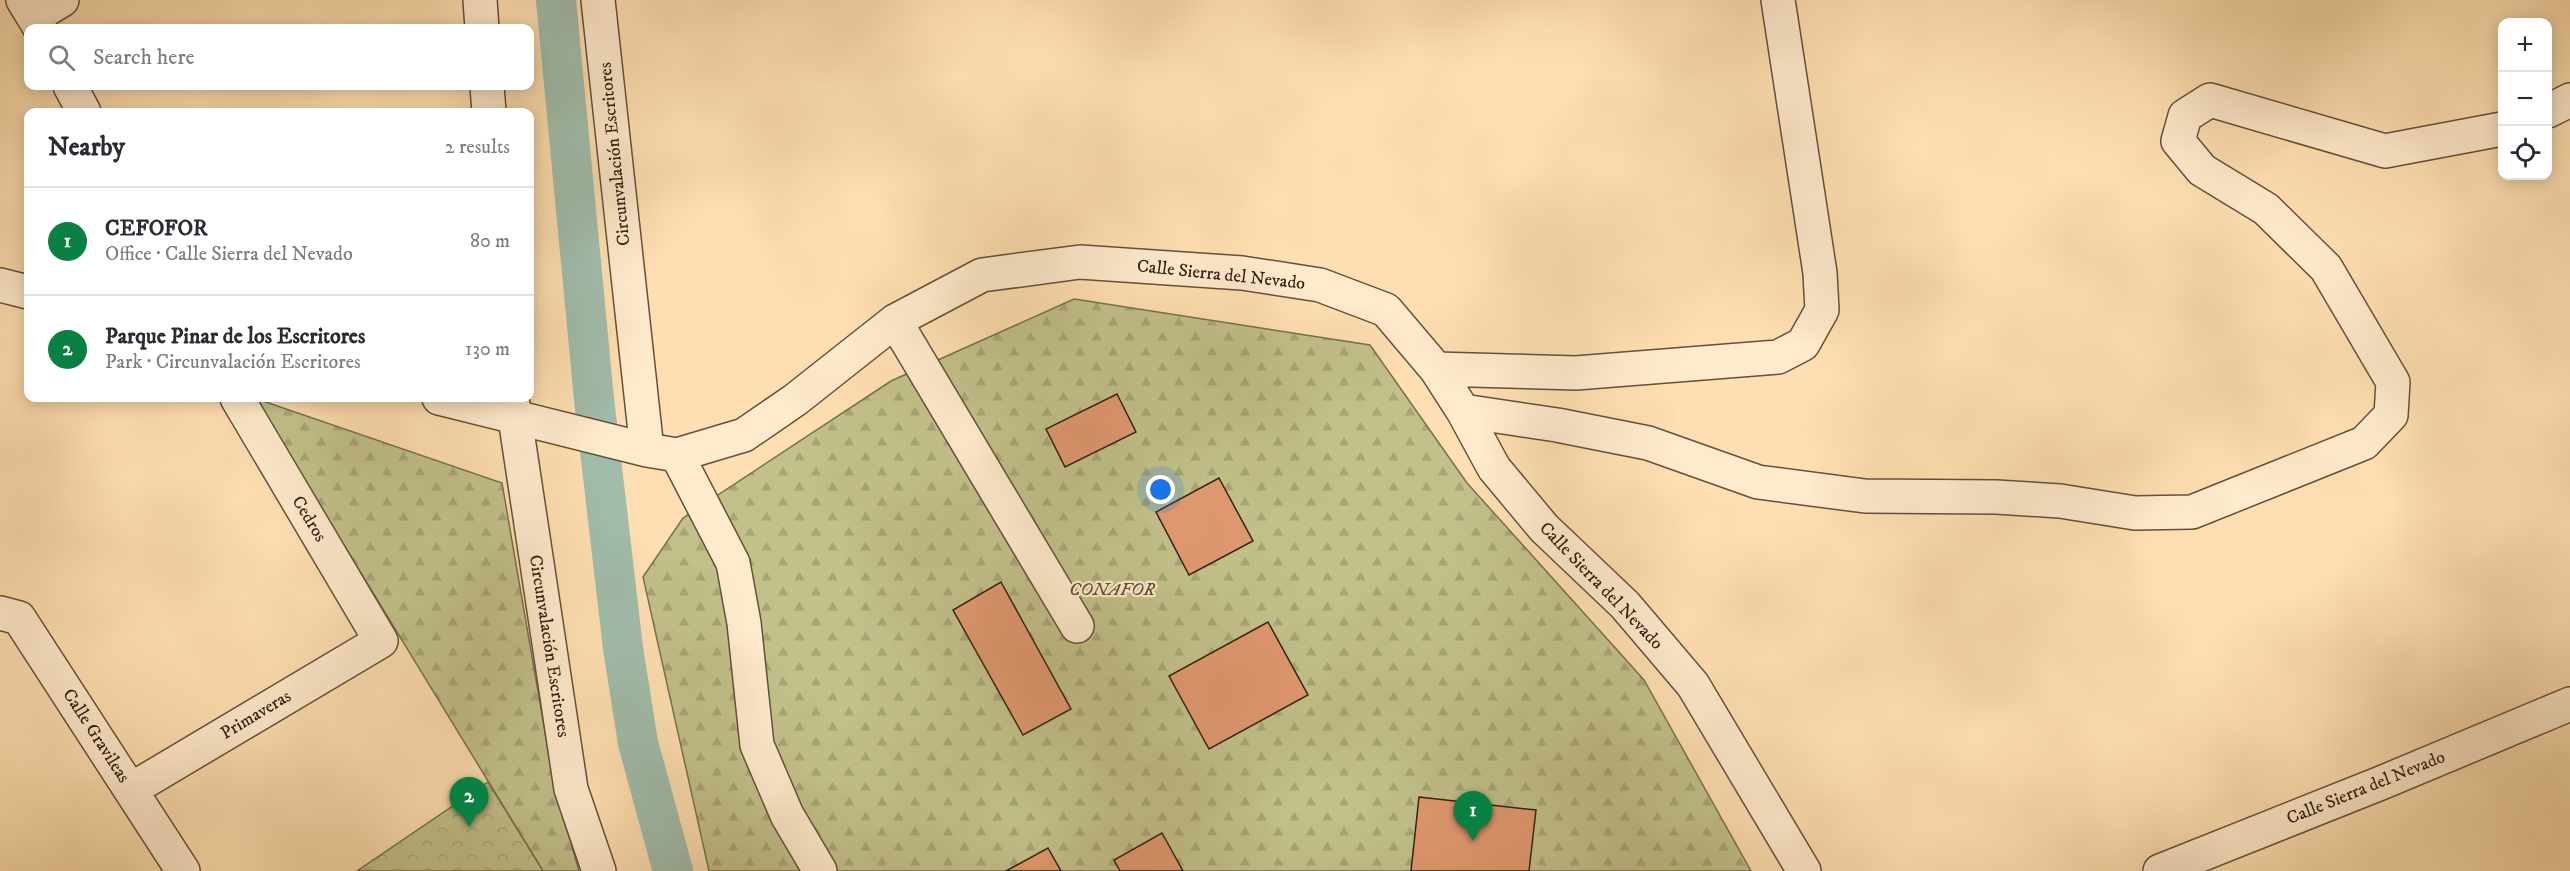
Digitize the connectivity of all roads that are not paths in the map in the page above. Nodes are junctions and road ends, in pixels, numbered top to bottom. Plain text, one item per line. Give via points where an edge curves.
1 (62, 0) edge
2 (480, 0) edge
3 (598, 0) edge
4 (1778, 0) edge
5 (32, 15) edge
6 (482, 24) edge
7 (72, 90) edge
8 (487, 90) edge
9 (2570, 100) edge
10 (82, 108) edge
11 (489, 108) edge
12 (2552, 109) edge
13 (2498, 130) edge
14 (0, 285) edge
15 (24, 291) edge
16 (895, 321) junction
17 (1436, 369) junction
18 (239, 402) edge
19 (472, 402) edge
20 (513, 407) edge
21 (1463, 411) junction
22 (648, 450) junction
23 (0, 613) edge
24 (1077, 626) dead end
25 (381, 641) joint
26 (2570, 704) edge
27 (132, 789) junction
28 (183, 871) edge
29 (600, 871) edge
30 (820, 871) edge
31 (1804, 871) edge
32 (2160, 871) edge

1 - 5 street
2 - 6 street
3 - 22 street, Circunvalación Escritores
4 - 17 street via 1820,273 1822,309 1803,344 1778,357 1576,373
7 - 10 street
8 - 11 street
9 - 12 street
13 - 21 street via 2385,151 2210,100 2185,116 2178,141 2202,170 2266,209 2326,268 2393,382 2391,415 2364,443 2192,512 2135,513 2060,501 1996,497 1865,496 1758,482 1648,443
14 - 15 street
16 - 17 street, Calle Sierra del Nevado via 982,276 1014,271 1080,262 1242,273 1320,285 1386,309
16 - 22 street, Calle Sierra del Nevado via 744,435
16 - 24 street
17 - 21 street, Calle Sierra del Nevado
18 - 25 street, Cedros
19 - 20 street
20 - 22 street via 556,426
20 - 29 street, Circunvalación Escritores via 571,789
21 - 31 street, Calle Sierra del Nevado via 1494,468 1544,528 1625,605 1693,685
22 - 30 street via 733,563 744,623 757,745 787,815
23 - 27 street, Calle Gravileas via 19,618
25 - 27 street, Primaveras
26 - 32 street, Calle Sierra del Nevado
27 - 28 street, Calle Gravileas

